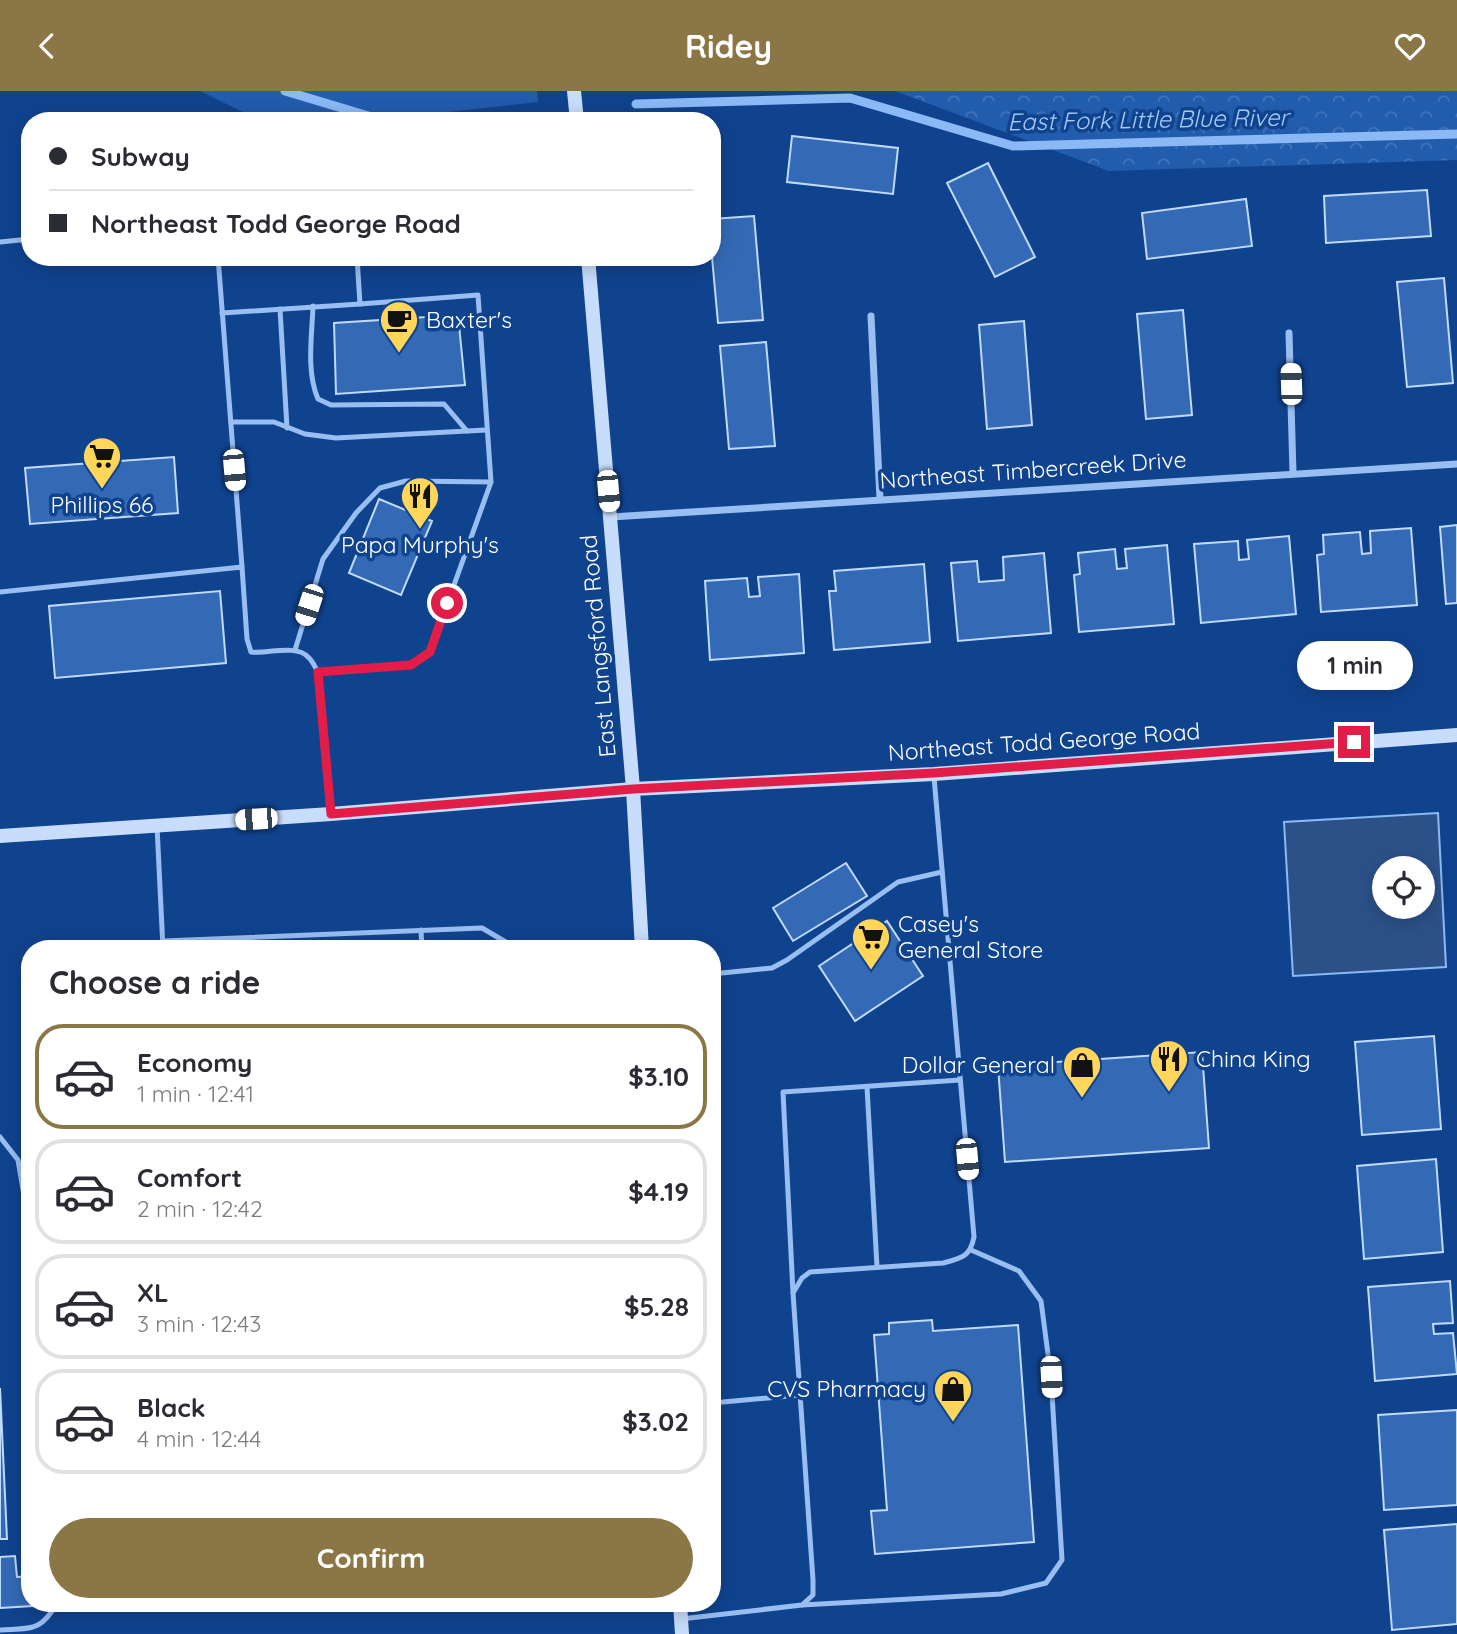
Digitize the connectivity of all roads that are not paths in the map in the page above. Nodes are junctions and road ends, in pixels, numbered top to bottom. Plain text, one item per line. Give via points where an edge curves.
1 (575, 91) edge
2 (576, 112) edge
3 (21, 240) edge
4 (0, 242) edge
5 (219, 266) edge
6 (358, 266) edge
7 (590, 266) edge
8 (360, 303) junction
9 (313, 306) junction
10 (280, 309) junction
11 (222, 313) junction
12 (871, 316) dead end
13 (1289, 333) dead end
14 (231, 422) junction
15 (287, 428) junction
16 (486, 430) junction
17 (467, 431) junction
18 (1457, 464) edge
19 (1293, 473) junction
20 (491, 482) junction
21 (880, 499) junction
22 (611, 517) junction
23 (242, 567) junction
24 (0, 592) edge
25 (295, 650) junction
26 (318, 672) junction
27 (1457, 735) edge
28 (934, 773) junction
29 (633, 789) junction
30 (331, 814) junction
31 (157, 826) junction
32 (0, 836) edge
33 (942, 872) junction
34 (421, 930) junction
35 (163, 940) edge
36 (186, 940) edge
37 (422, 940) edge
38 (502, 940) edge
39 (641, 940) edge
40 (721, 973) edge
41 (960, 1080) junction
42 (867, 1087) junction
43 (0, 1137) edge
44 (21, 1178) edge
45 (971, 1250) junction
46 (877, 1267) junction
47 (793, 1293) junction
48 (801, 1395) junction
49 (721, 1402) edge
50 (802, 1605) junction
51 (52, 1612) edge
52 (681, 1612) edge
53 (681, 1619) junction
54 (0, 1630) edge
55 (682, 1634) edge

1 - 2 main road
3 - 4 lane
5 - 11 lane
6 - 8 lane
7 - 22 main road, East Langsford Road
8 - 9 lane
8 - 16 lane via 478,295
9 - 10 lane
9 - 17 lane via 313,388 318,399 331,405 444,404
10 - 11 lane
10 - 15 lane
11 - 14 lane
12 - 21 street
13 - 19 street
14 - 15 lane via 274,422
14 - 23 lane
15 - 17 lane via 336,438
16 - 17 lane
16 - 20 lane
18 - 19 street, Northeast Timbercreek Drive
19 - 21 street, Northeast Timbercreek Drive
20 - 25 lane via 406,481 380,488 355,513 323,559
20 - 26 lane via 430,652 411,665
21 - 22 street, Northeast Timbercreek Drive
22 - 29 main road, East Langsford Road
23 - 24 lane
23 - 25 lane via 251,652
25 - 26 lane via 308,655
26 - 30 lane
27 - 28 main road, Northeast Todd George Road
28 - 29 main road, Northeast Todd George Road
28 - 33 lane
29 - 30 main road, Northeast Todd George Road
29 - 39 main road, East Langsford Road
30 - 31 main road, Northeast Todd George Road
31 - 32 main road, Northeast Todd George Road
31 - 35 lane
33 - 40 lane via 898,882 772,968
33 - 41 lane
34 - 36 lane
34 - 37 lane
34 - 38 lane via 482,928
41 - 42 lane
41 - 45 lane via 974,1237
42 - 46 lane
42 - 47 lane via 783,1092
43 - 44 lane via 18,1160
45 - 46 lane via 943,1263
45 - 50 lane via 1019,1271 1041,1301 1051,1377 1062,1559 1046,1583 1001,1594
46 - 47 lane via 810,1272
47 - 48 lane
48 - 49 lane
48 - 50 lane via 813,1580 813,1595
50 - 53 lane
51 - 54 lane via 47,1621 32,1628
52 - 53 main road
53 - 55 main road

